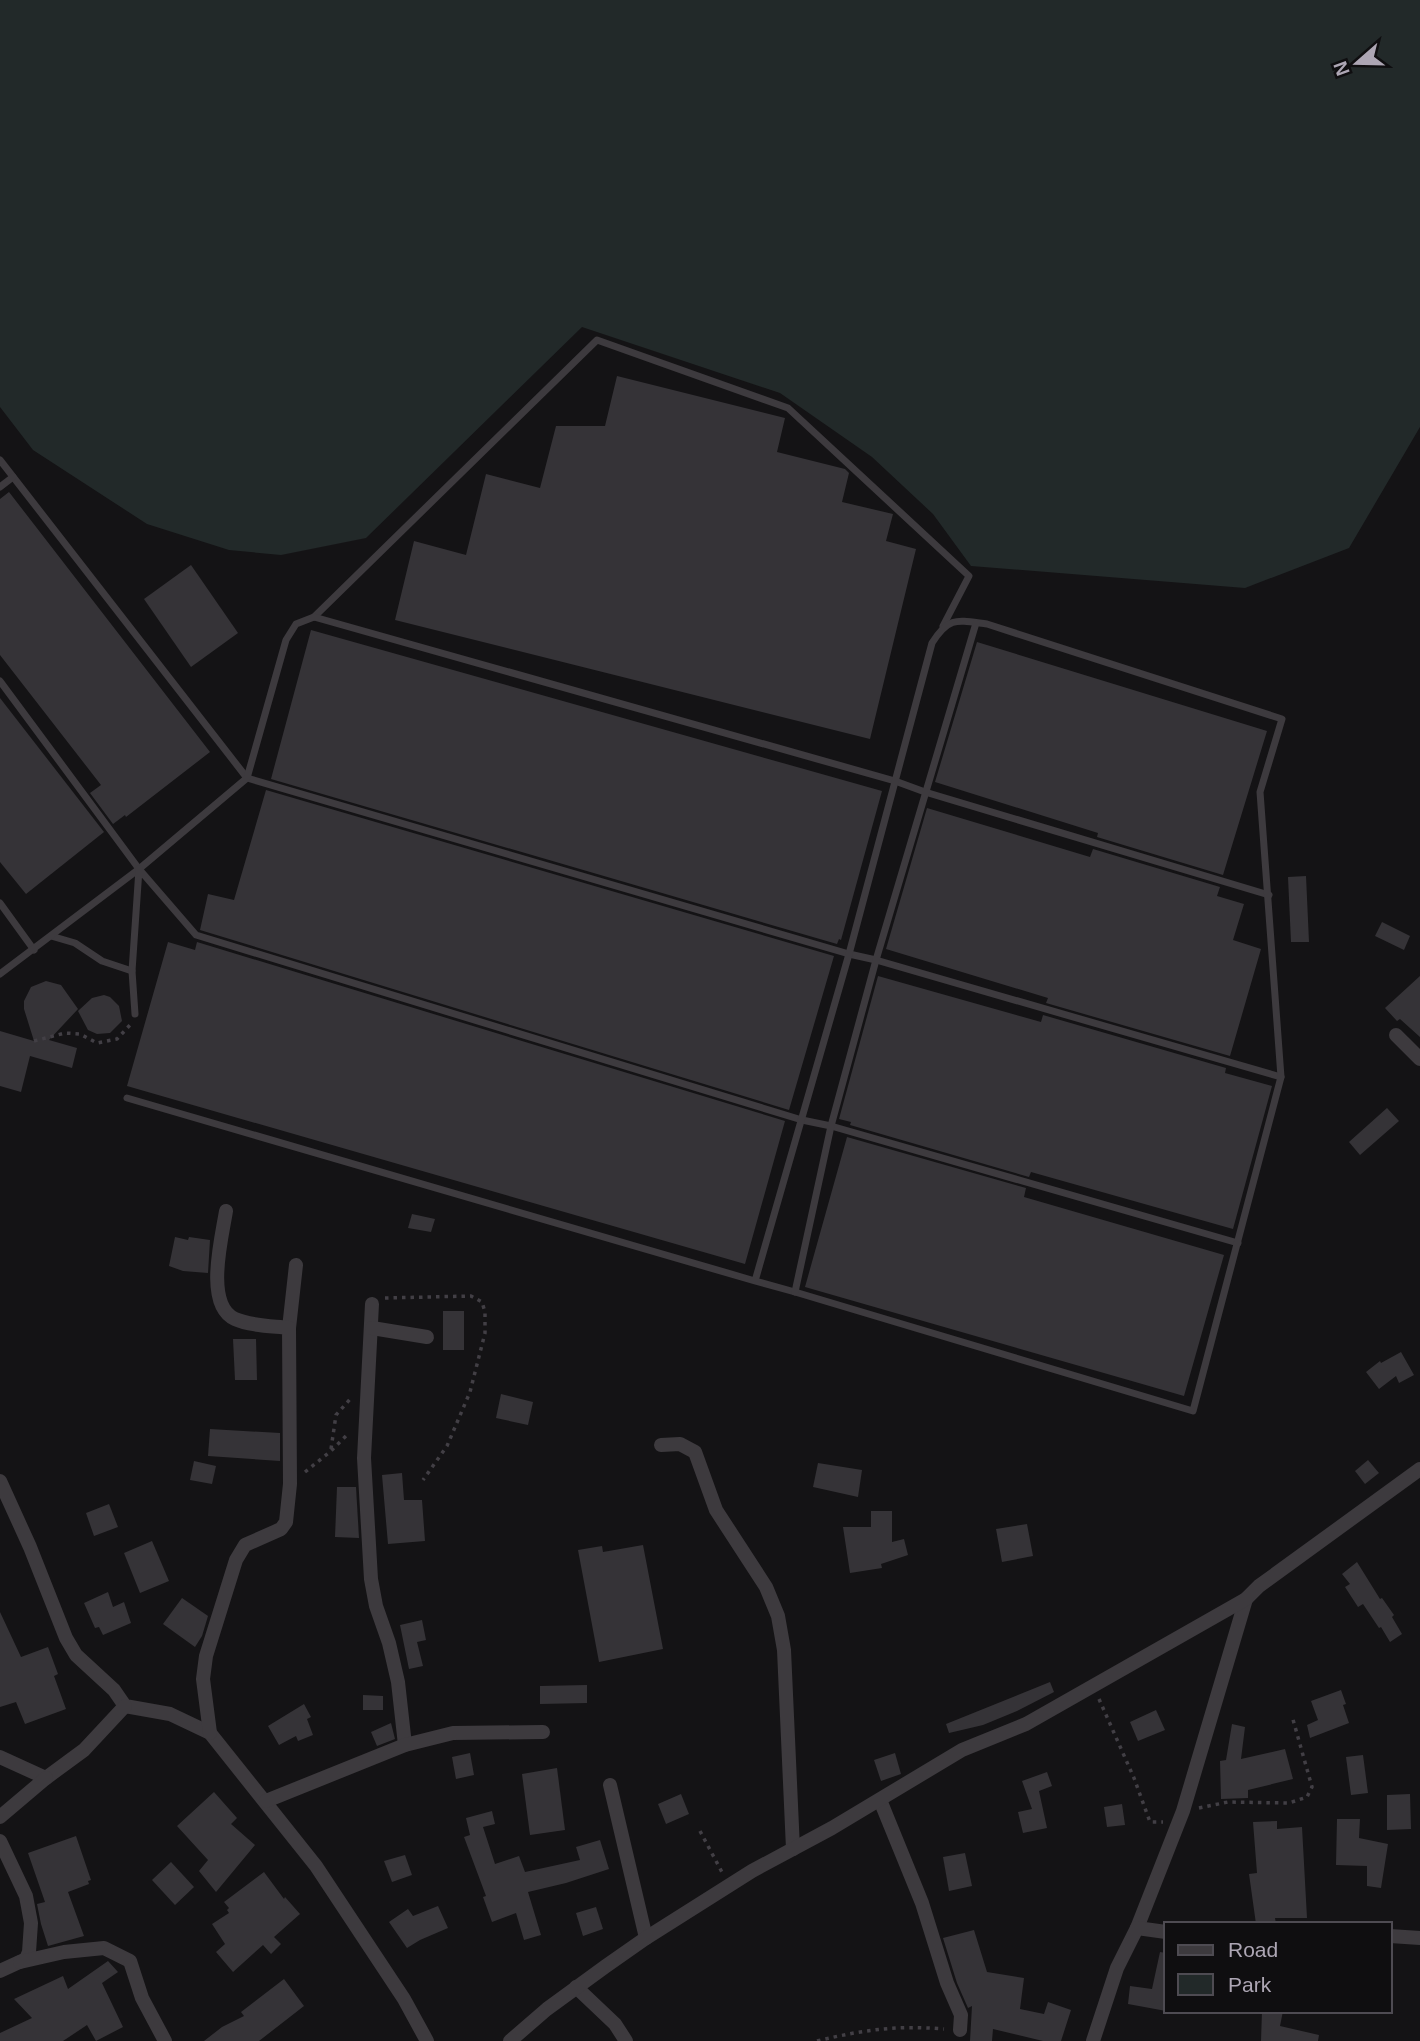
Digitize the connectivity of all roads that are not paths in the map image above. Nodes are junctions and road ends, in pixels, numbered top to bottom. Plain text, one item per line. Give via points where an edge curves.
1 (0, 460) edge
2 (13, 477) junction
3 (0, 487) edge
4 (314, 617) junction
5 (976, 623) junction
6 (942, 627) junction
7 (0, 681) edge
8 (247, 778) junction
9 (895, 781) junction
10 (925, 792) junction
11 (139, 869) junction
12 (1269, 895) junction
13 (0, 903) edge
14 (51, 936) junction
15 (34, 950) junction
16 (849, 954) junction
17 (876, 960) junction
18 (132, 971) junction
19 (0, 974) edge
20 (135, 1014) road end
21 (1396, 1035) dead end
22 (1420, 1059) edge
23 (1281, 1077) junction
24 (127, 1098) dead end
25 (802, 1120) junction
26 (831, 1126) junction
27 (226, 1211) dead end
28 (1238, 1243) junction
29 (296, 1265) dead end
30 (755, 1280) junction
31 (795, 1292) junction
32 (372, 1304) road end
33 (289, 1328) junction
34 (372, 1328) junction
35 (427, 1337) dead end
36 (661, 1445) dead end
37 (1420, 1469) edge
38 (0, 1481) edge
39 (1246, 1599) junction
40 (125, 1706) junction
41 (543, 1732) dead end
42 (210, 1733) junction
43 (405, 1745) junction
44 (0, 1758) edge
45 (46, 1778) junction
46 (610, 1785) dead end
47 (880, 1800) junction
48 (266, 1801) junction
49 (0, 1817) edge
50 (0, 1841) edge
51 (793, 1849) junction
52 (1137, 1928) junction
53 (1164, 1931) edge
54 (1392, 1936) edge
55 (646, 1938) junction
56 (1420, 1938) edge
57 (20, 1962) junction
58 (0, 1970) edge
59 (576, 1987) junction
60 (960, 2030) road end
61 (165, 2041) edge
62 (426, 2041) edge
63 (510, 2041) edge
64 (626, 2041) edge
65 (1093, 2041) edge

1 - 2 lane
2 - 3 lane
2 - 8 lane
4 - 6 lane via 597,340 788,408 969,576
4 - 8 lane via 296,624 286,640
4 - 9 lane
5 - 6 lane via 961,620
5 - 10 lane
5 - 12 lane via 1282,719 1260,792
6 - 9 lane via 932,643
7 - 11 lane
8 - 11 lane
8 - 16 lane
9 - 10 lane
9 - 16 lane
10 - 12 lane
10 - 17 lane
11 - 14 lane
11 - 18 lane
11 - 25 lane via 196,935
12 - 23 lane
13 - 15 lane
14 - 15 lane
14 - 18 lane
15 - 19 lane
16 - 17 lane
16 - 25 lane
17 - 23 lane
17 - 26 lane
18 - 20 lane
21 - 22 street
23 - 28 lane
24 - 30 lane
25 - 26 lane
25 - 30 lane
26 - 28 lane
26 - 31 lane
27 - 33 street via 216,1279 218,1298 232,1318
28 - 31 lane via 1193,1410
29 - 33 street
30 - 31 lane
32 - 34 street
33 - 42 street via 286,1522 281,1529 245,1545 236,1560 206,1657 203,1679
34 - 35 street
34 - 43 street via 364,1458 371,1579 398,1682
36 - 51 street via 680,1444 695,1452 716,1510 766,1587 778,1616 784,1650
37 - 39 street
38 - 40 street via 66,1638 76,1655
39 - 47 street via 1026,1724 962,1750
39 - 52 street via 1182,1811
40 - 42 street via 170,1714
40 - 45 street via 84,1750
41 - 43 street via 453,1733
42 - 48 street
43 - 48 street
44 - 45 street
45 - 49 street
46 - 55 street
47 - 51 street
47 - 60 street via 961,2015
48 - 62 street via 316,1866 404,1999
50 - 57 street via 26,1896 32,1923 29,1952
51 - 55 street
52 - 53 street
52 - 65 street
54 - 56 street
55 - 59 street
57 - 58 street
57 - 61 street via 104,1948 130,1961 142,1998
59 - 63 street
59 - 64 street

